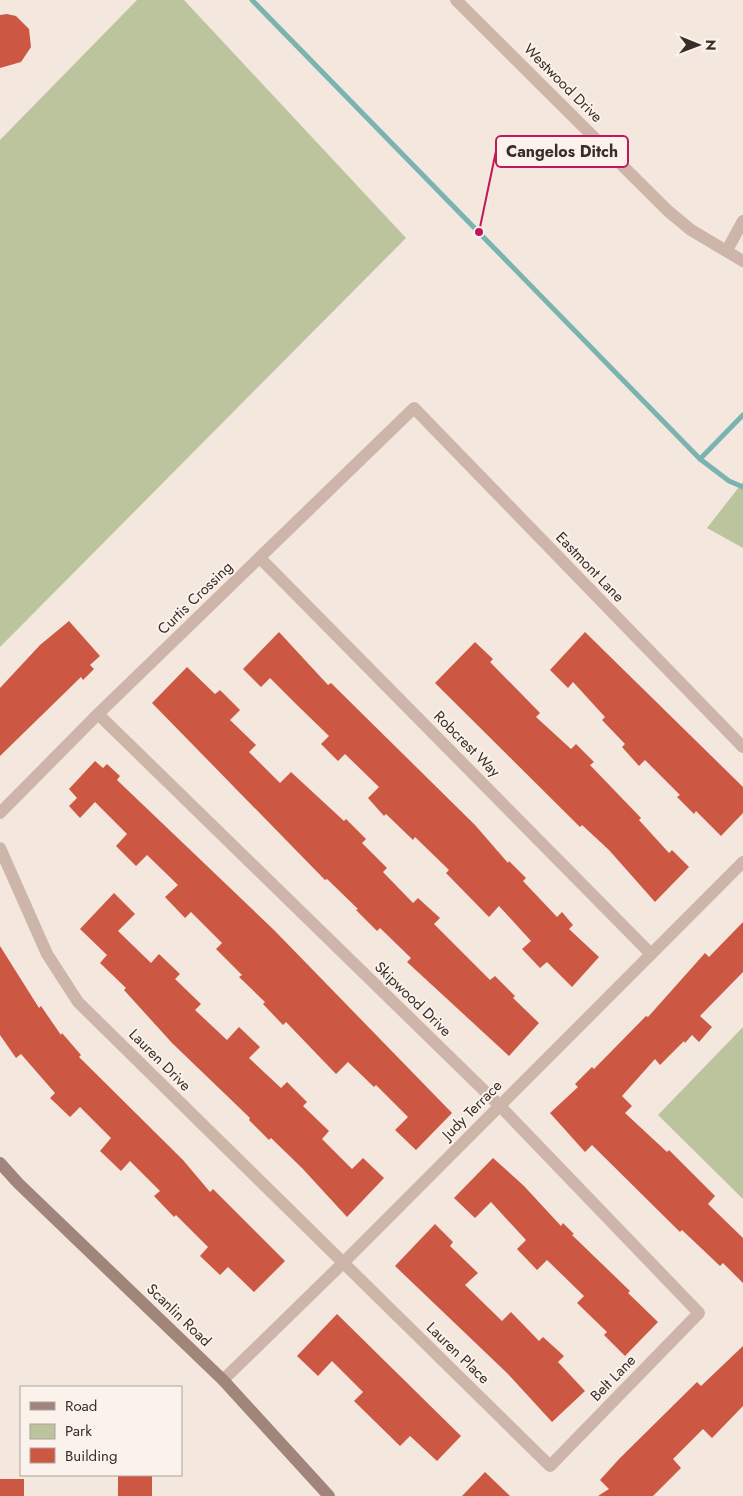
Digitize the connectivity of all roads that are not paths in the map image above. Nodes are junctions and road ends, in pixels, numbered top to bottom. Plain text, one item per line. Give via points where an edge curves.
1 (456, 0) edge
2 (743, 221) edge
3 (727, 250) junction
4 (743, 261) edge
5 (414, 408) joint
6 (260, 558) junction
7 (98, 714) junction
8 (743, 747) edge
9 (0, 813) edge
10 (0, 848) edge
11 (743, 862) edge
12 (651, 954) junction
13 (500, 1106) junction
14 (0, 1164) edge
15 (343, 1263) junction
16 (699, 1313) joint
17 (223, 1380) junction
18 (550, 1466) joint
19 (329, 1496) edge

1 - 3 street, Westwood Drive via 668,211 691,230
2 - 3 street
3 - 4 street, Westwood Drive
5 - 6 street, Curtis Crossing
5 - 8 street, Eastmont Lane
6 - 7 street, Curtis Crossing
6 - 12 street, Robcrest Way
7 - 9 street, Curtis Crossing
7 - 13 street, Skipwood Drive
10 - 15 street, Lauren Drive via 47,954 78,1002
11 - 12 street, Judy Terrace
12 - 13 street, Judy Terrace
13 - 15 street, Judy Terrace
13 - 16 street, Skipwood Drive
14 - 17 street, Scanlin Road
15 - 17 street, Judy Terrace
15 - 18 street, Lauren Place
16 - 18 street, Belt Lane
17 - 19 street, Scanlin Road

